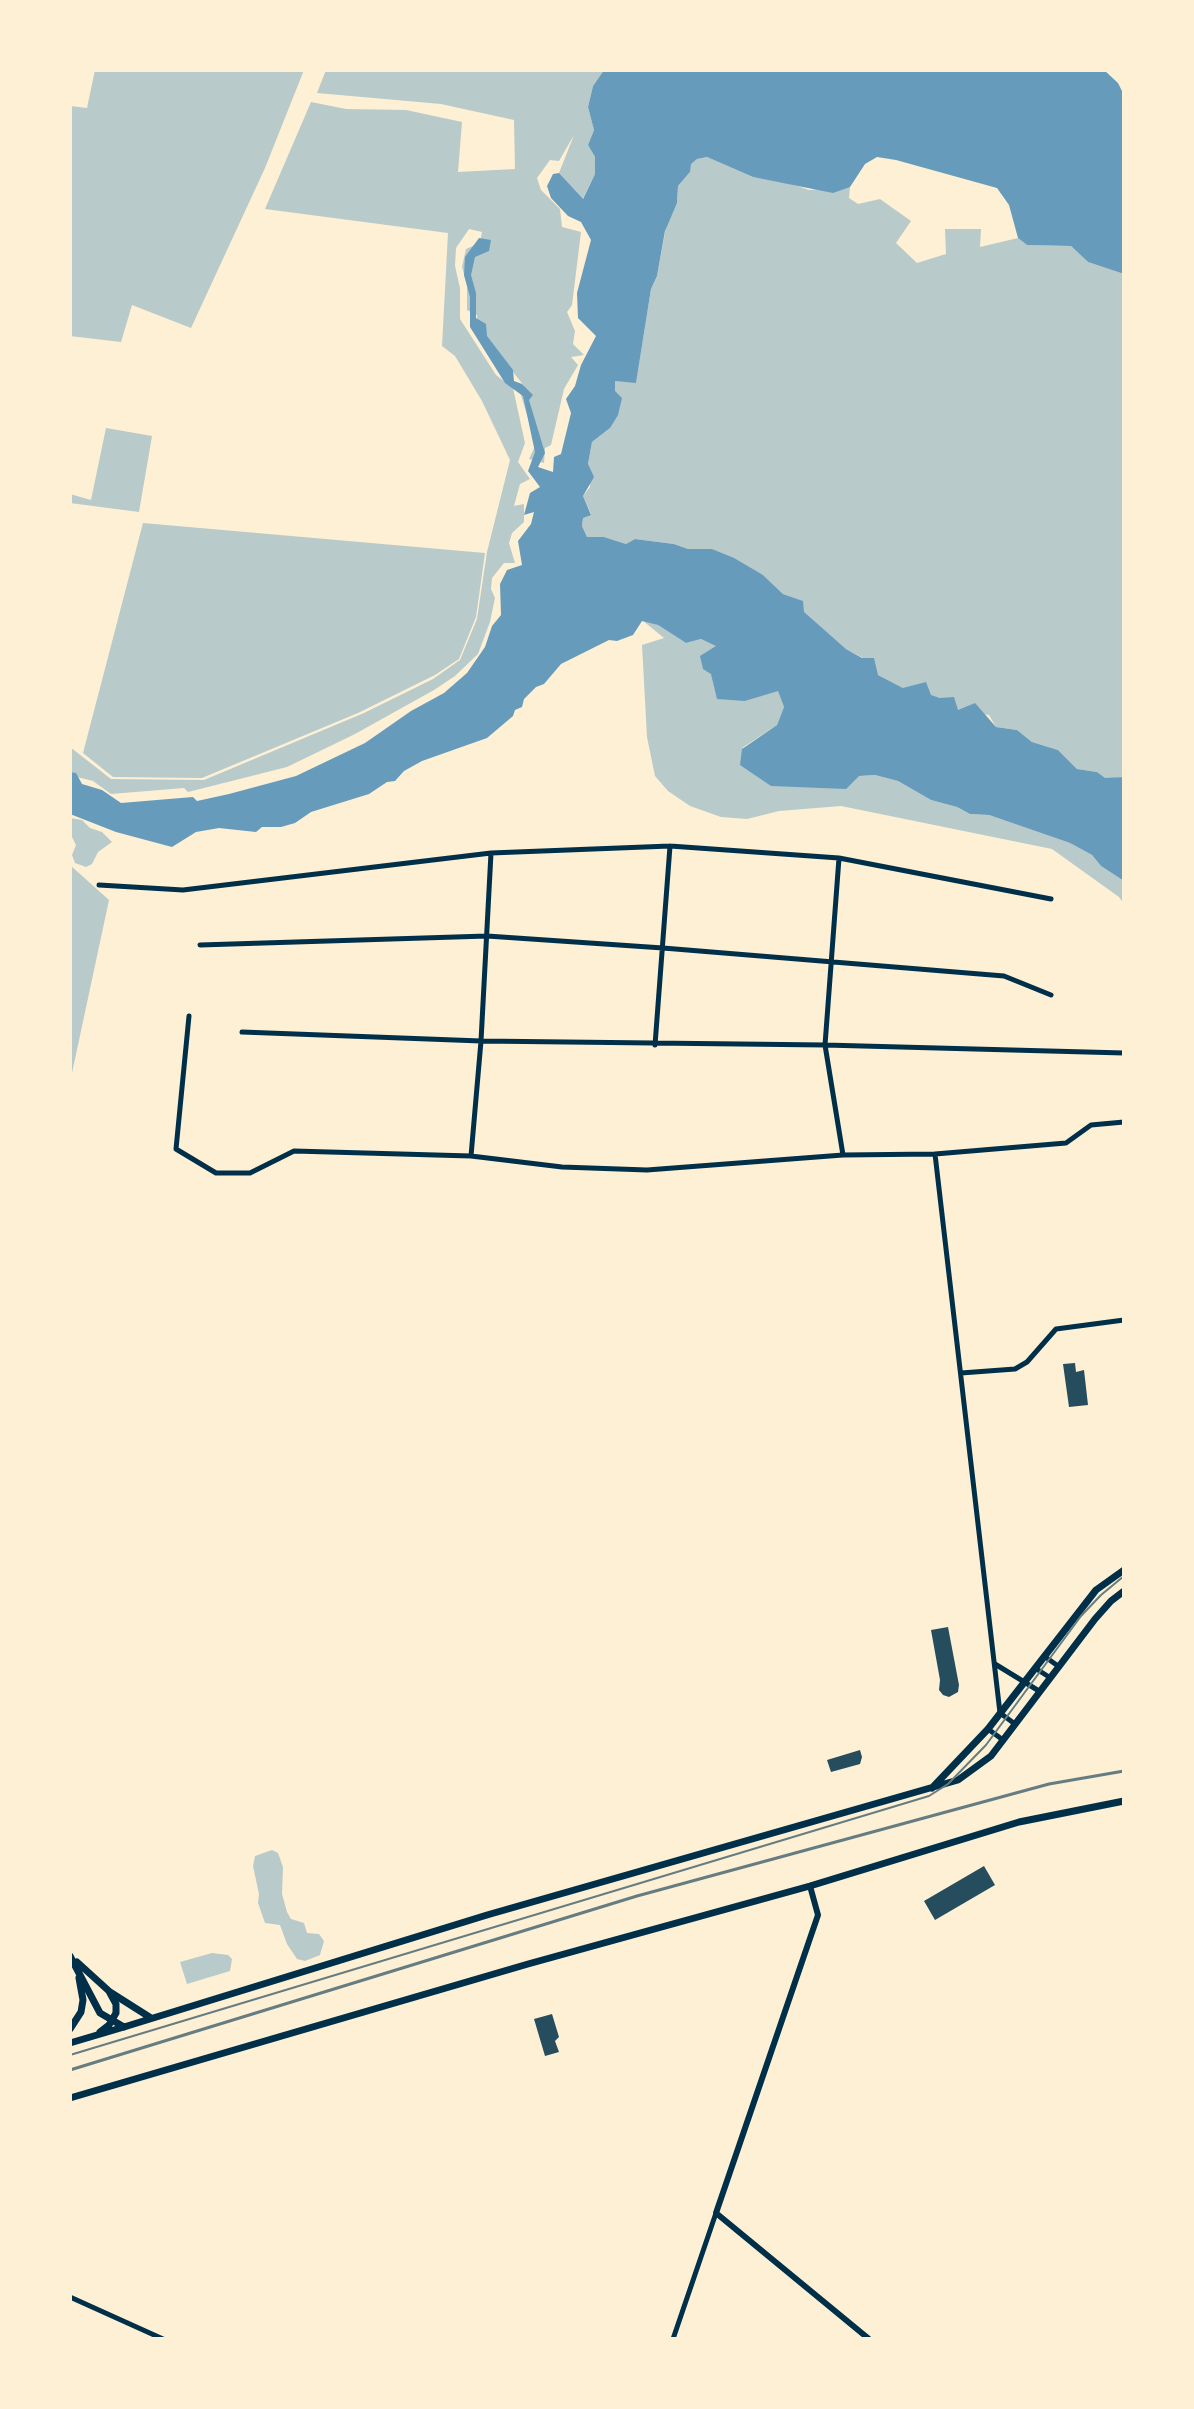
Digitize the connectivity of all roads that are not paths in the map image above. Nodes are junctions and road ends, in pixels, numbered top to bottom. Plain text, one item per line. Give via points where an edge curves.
1 (670, 846) junction
2 (491, 853) junction
3 (839, 858) junction
4 (99, 885) dead end
5 (1051, 899) dead end
6 (487, 936) junction
7 (200, 945) dead end
8 (663, 948) junction
9 (830, 961) junction
10 (1051, 995) dead end
11 (189, 1016) dead end
12 (242, 1032) dead end
13 (481, 1041) junction
14 (655, 1045) junction
15 (825, 1045) junction
16 (1124, 1053) edge
17 (1124, 1122) edge
18 (935, 1154) junction
19 (843, 1155) junction
20 (471, 1156) junction
21 (1124, 1320) edge
22 (961, 1373) junction
23 (1124, 1570) edge
24 (1124, 1591) edge
25 (1044, 1656) junction
26 (994, 1664) junction
27 (1058, 1666) junction
28 (1035, 1668) junction
29 (1049, 1677) junction
30 (1025, 1681) junction
31 (1039, 1691) junction
32 (1000, 1713) junction
33 (1015, 1724) junction
34 (988, 1729) junction
35 (1003, 1740) junction
36 (930, 1790) junction
37 (1124, 1801) edge
38 (810, 1886) junction
39 (70, 1956) edge
40 (75, 1965) junction
41 (110, 1992) junction
42 (151, 2018) junction
43 (112, 2022) junction
44 (124, 2027) junction
45 (70, 2029) edge
46 (95, 2036) junction
47 (70, 2043) edge
48 (70, 2098) edge
49 (716, 2213) junction
50 (70, 2297) edge
51 (163, 2339) edge
52 (673, 2339) edge
53 (869, 2339) edge

1 - 2 street
1 - 3 street
1 - 8 street
2 - 4 street via 183,890
2 - 6 street
3 - 5 street
3 - 9 street
6 - 7 street
6 - 8 street
6 - 13 street
8 - 9 street
8 - 14 street
9 - 10 street via 1004,976
9 - 15 street
11 - 20 street via 176,1149 216,1173 250,1173 294,1151
12 - 13 street
13 - 14 street
13 - 20 street
14 - 15 street
15 - 16 street
15 - 19 street
17 - 18 street via 1091,1125 1066,1143
18 - 19 street
18 - 22 street
19 - 20 street via 647,1170
21 - 22 street via 1056,1329 1015,1369
22 - 26 street
23 - 25 main road via 1096,1590
24 - 27 main road
25 - 27 street
25 - 28 main road
26 - 30 street
26 - 32 street
27 - 29 main road
28 - 29 street
28 - 30 main road
29 - 31 main road
30 - 31 street
30 - 32 main road
31 - 33 main road
32 - 33 street
32 - 34 main road
33 - 35 main road
34 - 35 street
34 - 36 main road
35 - 36 main road via 973,1772
36 - 42 main road via 487,1915
37 - 38 main road via 1019,1822
38 - 48 main road
38 - 49 street via 818,1915
39 - 40 main road
39 - 41 main road
40 - 43 main road via 100,2013
40 - 45 main road via 83,2000
41 - 42 main road
41 - 43 main road via 116,2004
42 - 44 main road
43 - 44 main road
43 - 46 main road
44 - 46 main road
46 - 47 main road
49 - 52 street
49 - 53 street
50 - 51 street

